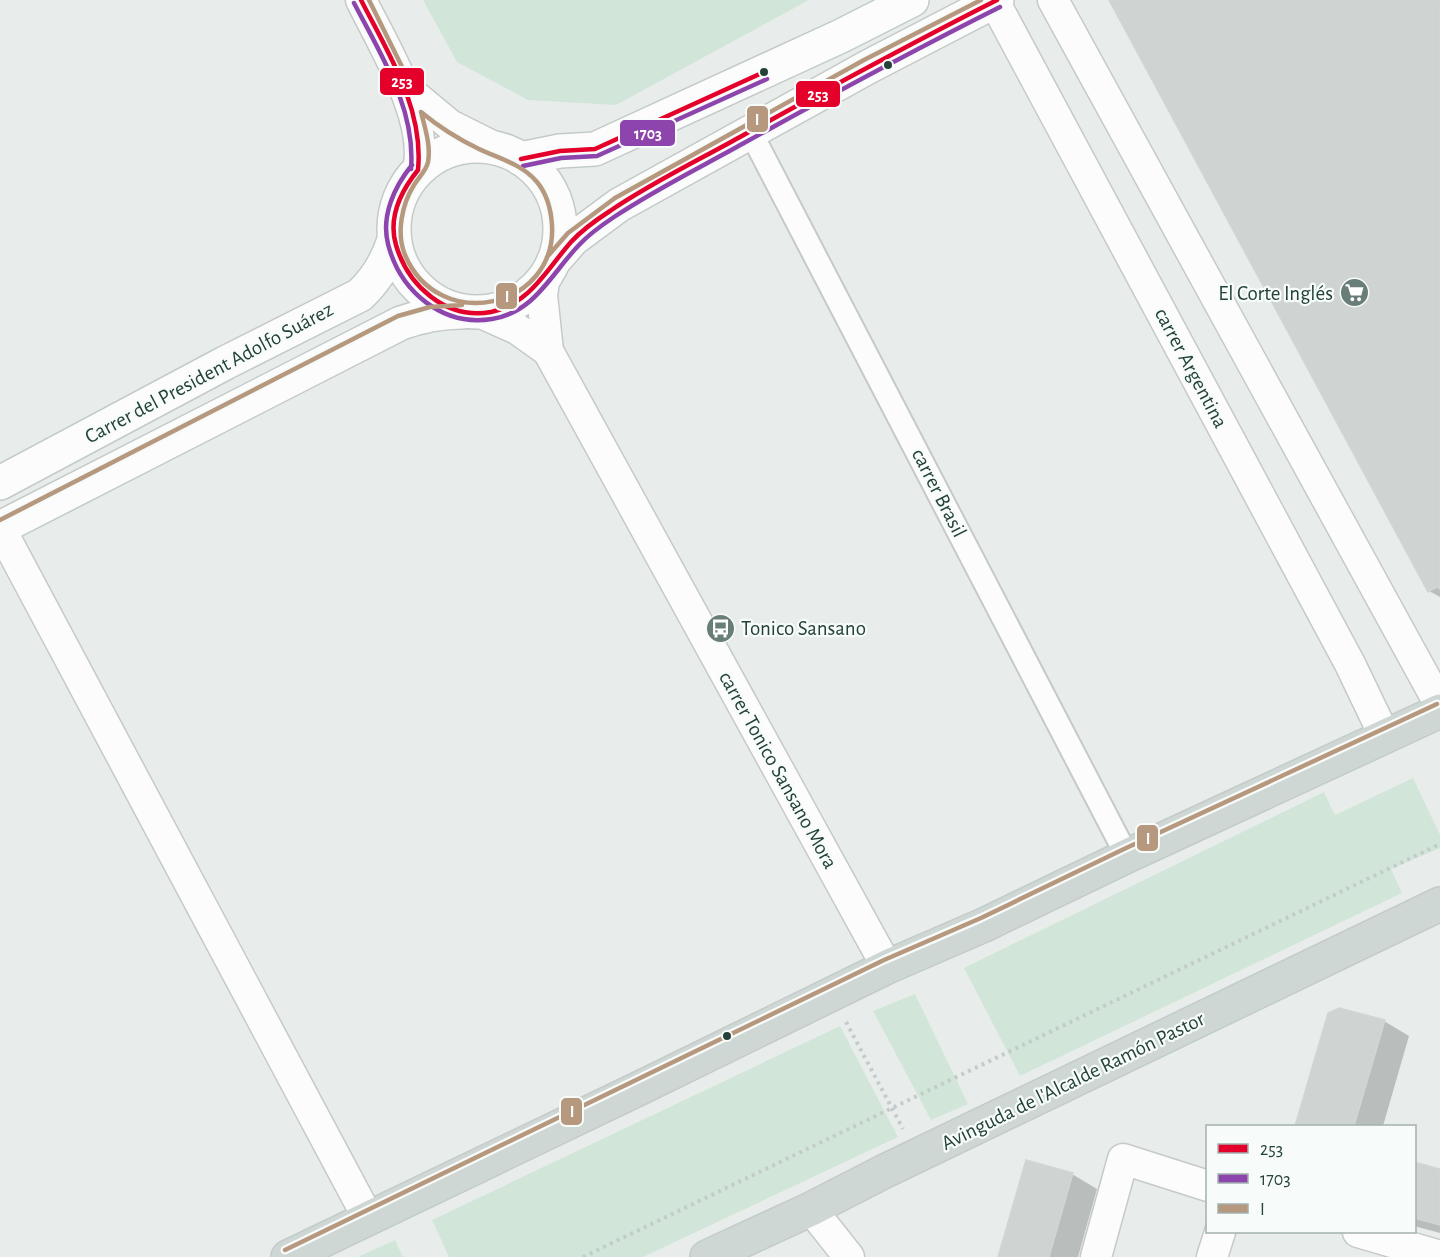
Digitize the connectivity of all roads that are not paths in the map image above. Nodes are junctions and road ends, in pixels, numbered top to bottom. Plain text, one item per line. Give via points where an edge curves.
1 (361, 0) edge
2 (912, 0) edge
3 (1053, 0) edge
4 (996, 1) edge
5 (404, 86) junction
6 (750, 131) junction
7 (510, 154) junction
8 (418, 170) junction
9 (394, 240) junction
10 (549, 268) junction
11 (471, 312) junction
12 (548, 351) junction
13 (0, 483) edge
14 (0, 528) edge
15 (1440, 705) edge
16 (1440, 711) edge
17 (1385, 737) junction
18 (1127, 856) junction
19 (1440, 904) edge
20 (887, 967) junction
21 (1206, 1185) edge
22 (811, 1209) junction
23 (368, 1218) junction
24 (1220, 1233) edge
25 (1361, 1233) edge
26 (1440, 1256) edge
27 (288, 1257) edge
28 (707, 1257) edge
29 (849, 1257) edge
30 (1096, 1257) edge
31 (1212, 1257) edge

1 - 5 street
2 - 7 main road via 595,149
3 - 15 street
4 - 6 main road
4 - 17 street, carrer Argentina via 1350,664
5 - 7 street via 450,125
5 - 8 street via 420,143
6 - 10 main road via 619,205 573,239
6 - 18 street, carrer Brasil
7 - 8 main road via 478,145 451,149
7 - 10 main road via 529,163 547,183 558,208 560,236
8 - 9 main road via 396,207
9 - 11 main road via 400,261 415,285 436,302
9 - 13 main road, Carrer del President Adolfo Suárez via 387,262 360,294
10 - 11 main road via 538,286 516,303 490,312
10 - 12 street, carrer Tonico Sansano Mora via 542,295
11 - 12 street, carrer Tonico Sansano Mora via 517,329
11 - 14 main road, Carrer del President Adolfo Suárez via 445,312 400,323
12 - 20 street, carrer Tonico Sansano Mora
14 - 23 street
16 - 17 main road
17 - 18 main road
18 - 20 main road
19 - 22 main road, Avinguda de l'Alcalde Ramón Pastor
20 - 23 main road
21 - 30 street via 1124,1159
22 - 28 main road, Avinguda de l'Alcalde Ramón Pastor
22 - 29 street
23 - 27 main road
24 - 31 street
25 - 26 street

